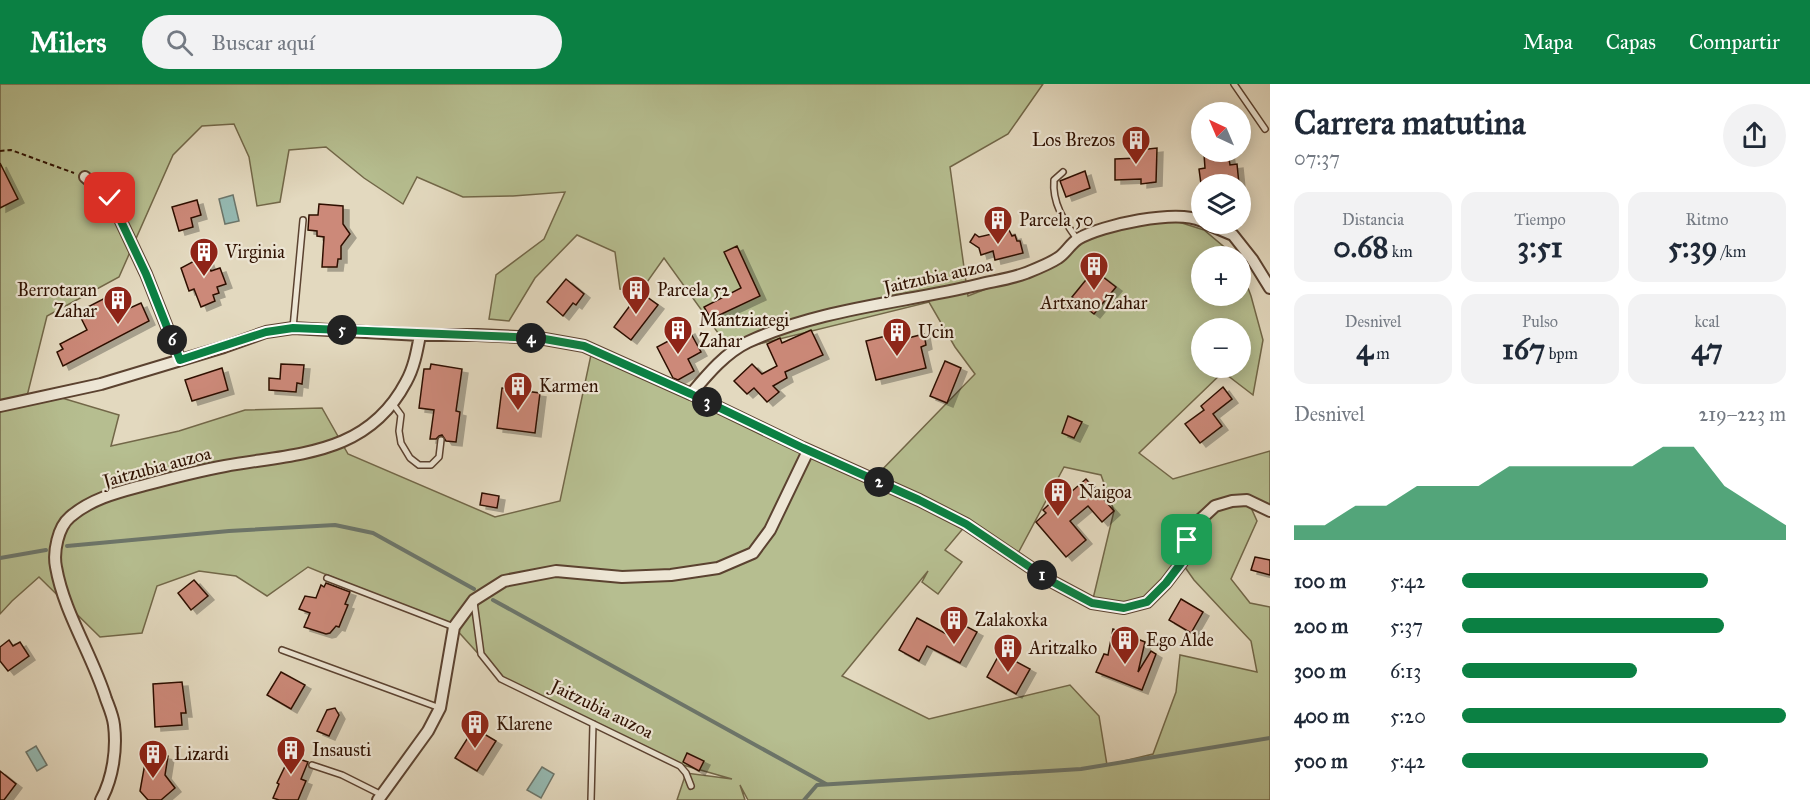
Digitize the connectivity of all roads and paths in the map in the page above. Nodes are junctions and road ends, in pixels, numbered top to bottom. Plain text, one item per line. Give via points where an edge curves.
1 (1234, 84) edge
2 (1265, 129) dead end
3 (0, 151) edge
4 (1062, 172) dead end
5 (85, 177) joint
6 (1191, 218) edge
7 (303, 220) dead end
8 (1231, 234) edge
9 (1077, 239) junction
10 (1270, 288) edge
11 (293, 328) junction
12 (420, 334) junction
13 (180, 360) junction
14 (691, 394) junction
15 (393, 404) junction
16 (0, 406) edge
17 (441, 440) dead end
18 (808, 451) junction
19 (1270, 511) edge
20 (327, 578) dead end
21 (474, 600) junction
22 (454, 627) junction
23 (282, 650) dead end
24 (440, 708) junction
25 (593, 724) junction
26 (312, 765) dead end
27 (691, 786) dead end
28 (380, 797) edge
29 (101, 800) edge
30 (591, 800) edge

1 - 2 lane
3 - 5 path via 11,150
4 - 9 lane via 1054,180 1053,194 1065,223
5 - 13 street via 110,198
6 - 9 street, Jaitzubia auzoa via 1163,217 1107,227
7 - 11 lane
8 - 10 street
9 - 14 street, Jaitzubia auzoa via 1059,257 1025,274 834,314 746,343 713,368
11 - 12 street
11 - 13 street via 266,332
12 - 14 street via 539,338 584,346
12 - 15 street, Jaitzubia auzoa via 407,381
13 - 16 street via 102,384
14 - 18 street
15 - 17 lane via 400,415 400,443 419,465 431,465 439,457
15 - 29 street, Jaitzubia auzoa via 348,440 320,450 226,466 111,494 68,518 58,538 55,565 114,724 115,751 108,788
18 - 19 street via 966,524 1049,580 1092,603 1124,608 1147,602 1166,583 1182,562 1187,540 1215,506 1247,500
18 - 21 street via 770,530 753,553 718,568 670,575 622,578 556,571 504,581
20 - 22 lane
21 - 22 street
21 - 25 lane, Jaitzubia auzoa via 481,654 501,678
22 - 24 street
23 - 24 lane
24 - 28 street
25 - 27 lane, Jaitzubia auzoa via 680,766
25 - 30 lane
26 - 28 lane via 342,775

